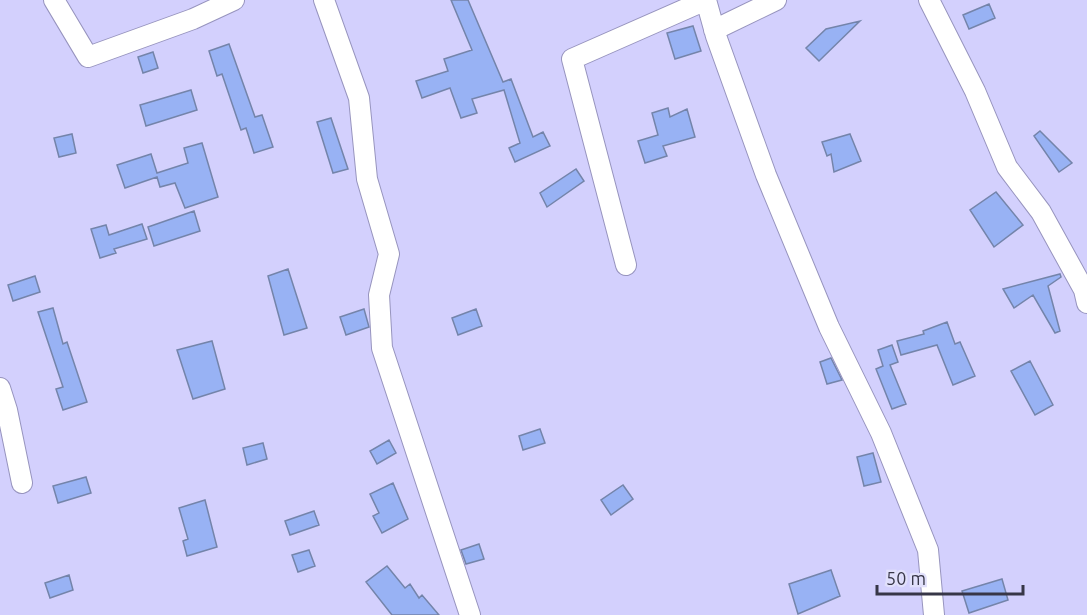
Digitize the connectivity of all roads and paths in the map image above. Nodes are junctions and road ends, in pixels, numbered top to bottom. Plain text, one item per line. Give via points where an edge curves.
1 (54, 0) edge
2 (234, 0) edge
3 (324, 0) edge
4 (706, 0) edge
5 (776, 0) edge
6 (929, 0) edge
7 (714, 30) junction
8 (626, 265) dead end
9 (1087, 303) edge
10 (0, 388) edge
11 (22, 483) dead end
12 (470, 615) edge
13 (934, 615) edge

1 - 2 street via 88,57
3 - 12 street via 359,98 366,179 389,254 379,295 382,348
4 - 7 street
4 - 8 street via 572,59
5 - 7 street
6 - 9 street via 1007,167 1041,212 1084,290
7 - 13 street via 766,175 928,550
10 - 11 street

